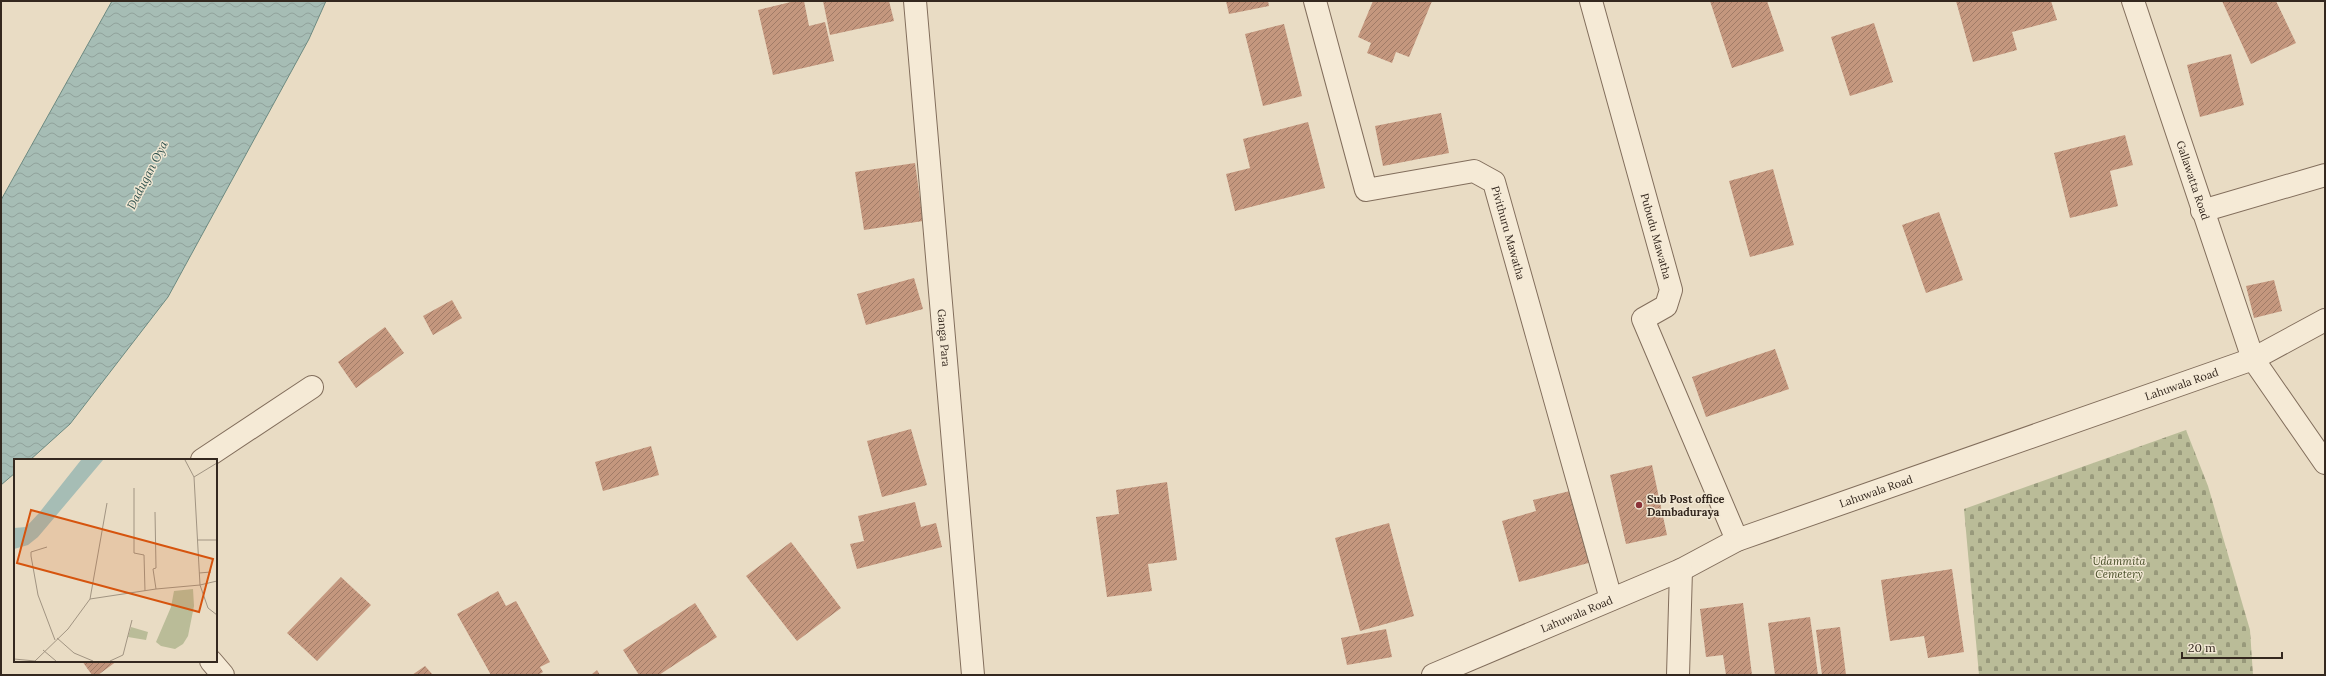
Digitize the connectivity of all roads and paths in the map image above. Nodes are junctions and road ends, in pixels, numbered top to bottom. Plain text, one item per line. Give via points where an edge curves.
1 (915, 1) edge
2 (1315, 1) edge
3 (1591, 1) edge
4 (2133, 1) edge
5 (2325, 174) edge
6 (2202, 211) junction
7 (2325, 320) edge
8 (2253, 358) junction
9 (312, 387) dead end
10 (204, 459) edge
11 (2325, 463) edge
12 (1737, 540) junction
13 (1681, 570) junction
14 (1611, 599) junction
15 (212, 662) edge
16 (223, 675) edge
17 (973, 675) edge
18 (1433, 675) edge
19 (1678, 675) edge

1 - 17 street, Ganga Para
2 - 14 street, Pivithuru Mawatha via 1366,190 1474,171 1494,182
3 - 12 street, Pubudu Mawatha via 1671,290 1666,306 1643,319
4 - 6 street, Gallawatta Road
5 - 6 street
6 - 8 street, Gallawatta Road
7 - 8 street, Lahuwala Road
8 - 11 street, Gallawatta Road
8 - 12 street, Lahuwala Road
9 - 10 street
12 - 13 street, Lahuwala Road
13 - 14 street, Lahuwala Road
13 - 19 street
14 - 18 street, Lahuwala Road
15 - 16 street

